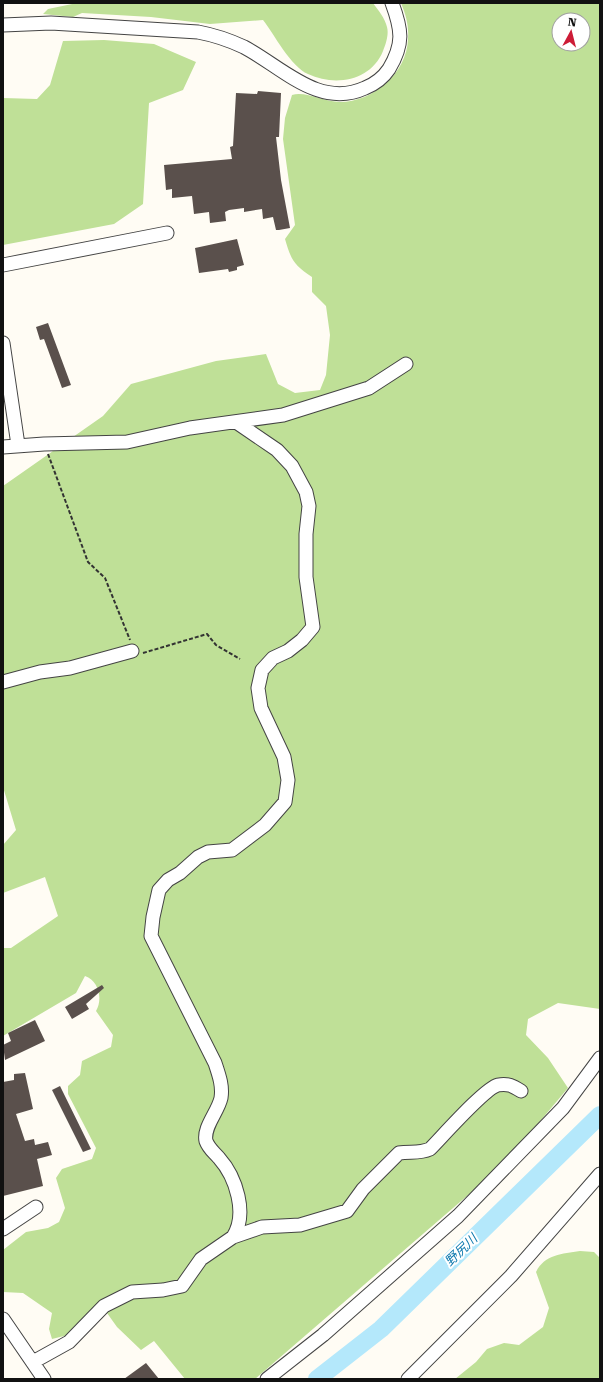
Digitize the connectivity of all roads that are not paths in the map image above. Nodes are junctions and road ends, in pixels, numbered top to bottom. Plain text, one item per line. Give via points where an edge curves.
1 (392, 3) edge
2 (3, 26) edge
3 (167, 233) dead end
4 (3, 265) edge
5 (3, 342) edge
6 (406, 364) dead end
7 (236, 422) junction
8 (18, 445) junction
9 (3, 447) edge
10 (132, 651) road end
11 (3, 682) edge
12 (600, 1058) edge
13 (521, 1091) dead end
14 (600, 1174) edge
15 (36, 1207) dead end
16 (3, 1229) edge
17 (232, 1236) junction
18 (3, 1319) edge
19 (33, 1362) junction
20 (44, 1379) edge
21 (266, 1379) edge
22 (408, 1379) edge

1 - 2 street via 400,32 399,47 394,60 385,75 373,84 343,94 331,94 303,83 220,36 198,32 51,23
3 - 4 street
5 - 8 street
6 - 7 street via 369,388 283,416
7 - 8 street via 190,428 126,442
7 - 17 street via 277,450 292,466 306,492 309,506 306,577 313,627 292,647 273,658 262,670 258,688 261,708 284,757 288,780 285,802 265,825 232,850 208,852 168,880 159,890 151,936 215,1063 221,1082 221,1098 207,1130 206,1139 209,1149 219,1157 226,1168 238,1194 238,1228
8 - 9 street
10 - 11 street via 70,668 40,672
12 - 21 street via 563,1108 458,1216 323,1335
13 - 17 street via 510,1084 497,1085 485,1092 430,1149 421,1153 398,1154 363,1189 347,1211 300,1225 262,1227
14 - 22 street via 512,1276
15 - 16 street
17 - 19 street via 201,1259 182,1286 125,1295 104,1306 69,1342
18 - 19 street
19 - 20 street

